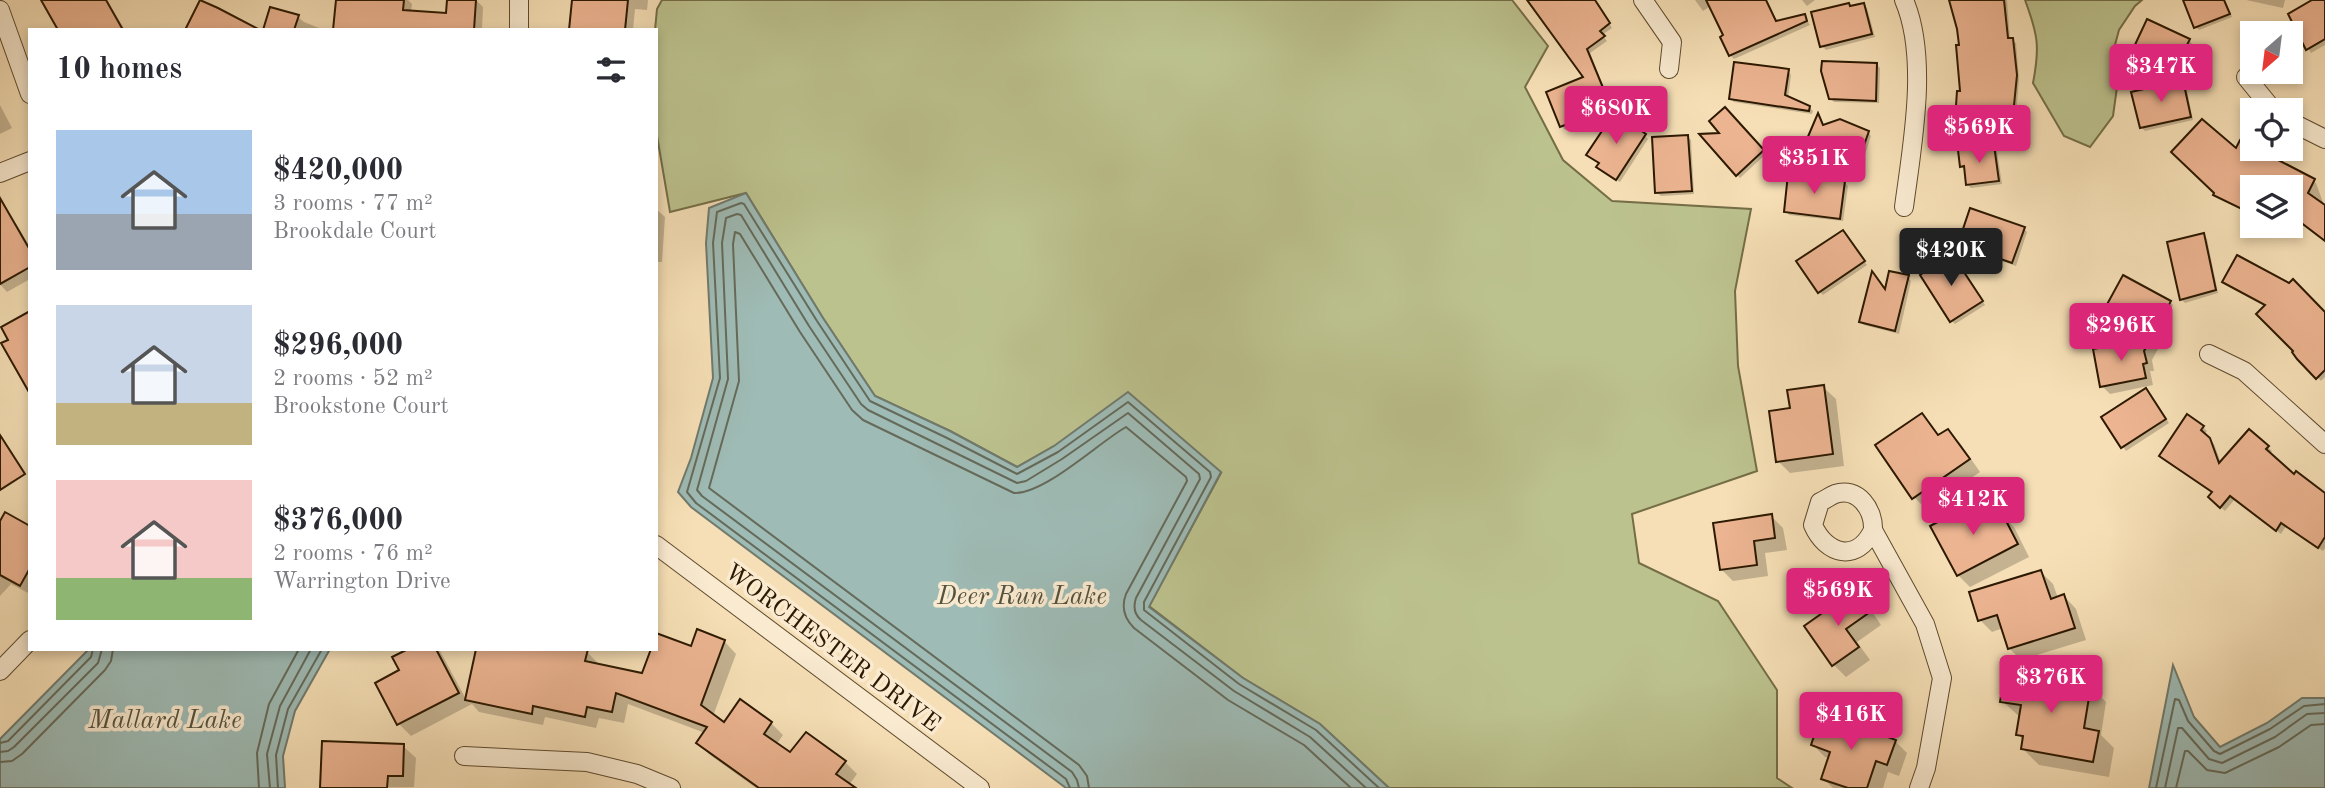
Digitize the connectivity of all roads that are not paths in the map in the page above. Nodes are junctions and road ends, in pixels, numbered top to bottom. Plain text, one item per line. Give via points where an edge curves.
1 (519, 0) edge
2 (1643, 0) edge
3 (1904, 0) edge
4 (0, 10) edge
5 (519, 28) edge
6 (1669, 69) dead end
7 (2252, 84) edge
8 (28, 88) edge
9 (2263, 98) edge
10 (2303, 128) edge
11 (2325, 139) edge
12 (28, 162) edge
13 (0, 173) edge
14 (1904, 207) dead end
15 (2209, 354) dead end
16 (2325, 444) edge
17 (1873, 530) dead end
18 (658, 546) edge
19 (28, 642) edge
20 (0, 671) edge
21 (464, 756) dead end
22 (671, 788) edge
23 (980, 788) edge
24 (1919, 788) edge

1 - 5 street
2 - 6 street via 1672,42
3 - 14 street via 1912,19 1918,97
4 - 8 street
7 - 9 street
10 - 11 street
12 - 13 street
15 - 16 street via 2244,372
17 - 24 street via 1925,624 1942,678
18 - 23 street, WORCHESTER DRIVE
19 - 20 street
21 - 22 street via 587,762

